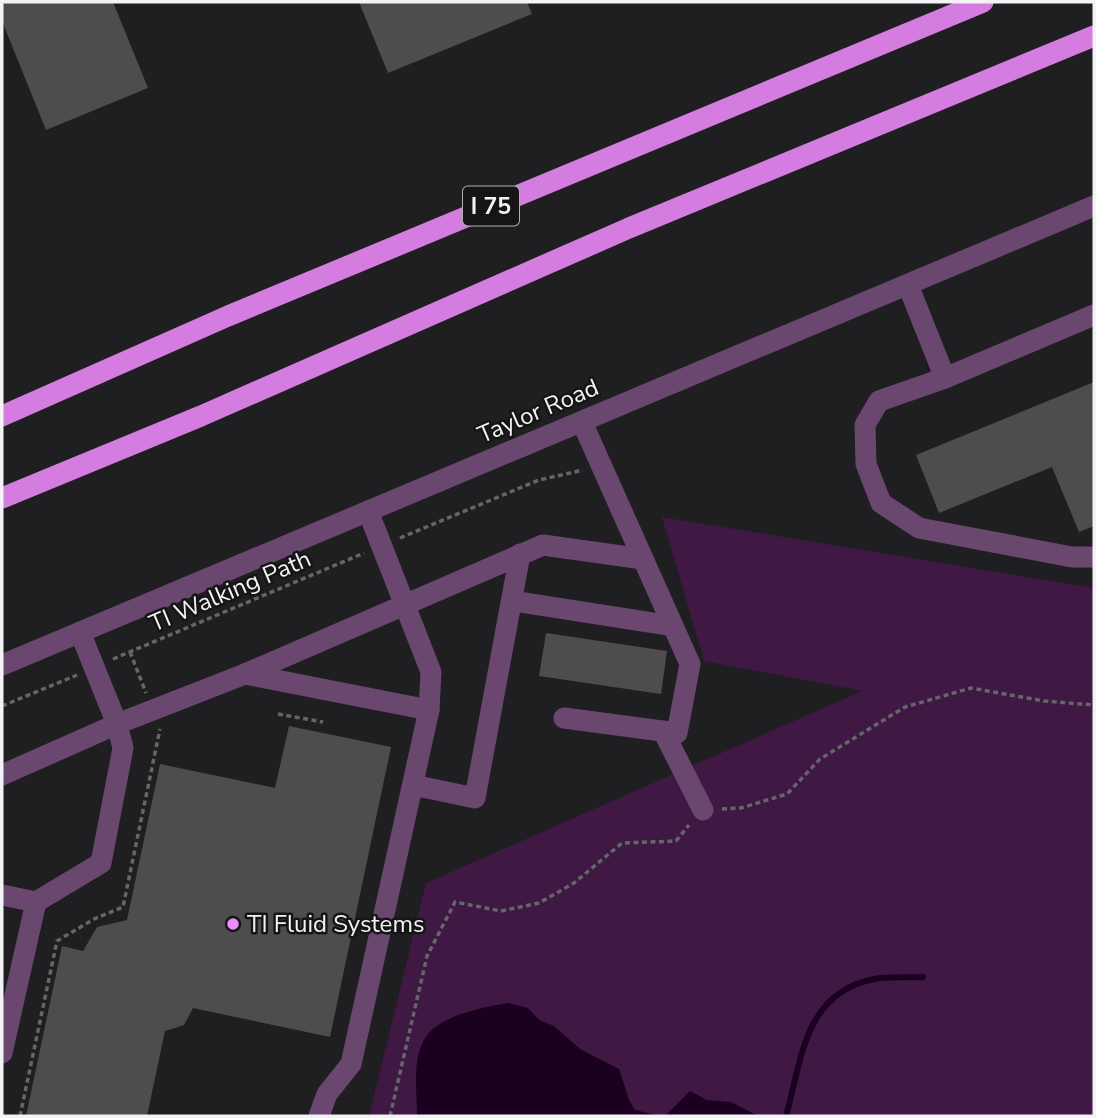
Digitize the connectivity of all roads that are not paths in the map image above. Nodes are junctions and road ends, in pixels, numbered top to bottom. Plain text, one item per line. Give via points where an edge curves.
1 (983, 2) edge
2 (1094, 36) edge
3 (1094, 206) edge
4 (908, 285) junction
5 (1094, 315) edge
6 (945, 378) junction
7 (2, 416) edge
8 (582, 422) junction
9 (2, 498) edge
10 (368, 511) junction
11 (520, 554) junction
12 (1094, 557) edge
13 (643, 559) junction
14 (513, 601) junction
15 (404, 605) junction
16 (673, 626) junction
17 (80, 632) junction
18 (2, 665) edge
19 (245, 674) junction
20 (429, 710) junction
21 (564, 718) dead end
22 (117, 724) junction
23 (663, 731) junction
24 (2, 775) edge
25 (413, 785) junction
26 (703, 810) road end
27 (2, 895) edge
28 (36, 902) junction
29 (2, 1054) edge
30 (319, 1116) edge

1 - 7 highway, I 75 via 228,316
2 - 9 highway via 629,228
3 - 4 street, Taylor Road
4 - 6 street
4 - 8 street, Taylor Road
5 - 6 street
6 - 12 street via 879,401 865,425 866,464 881,503 919,528 1072,557
8 - 10 street, Taylor Road
8 - 13 street
10 - 15 street
10 - 17 street, Taylor Road
11 - 13 street via 543,545
11 - 14 street
11 - 15 street
13 - 16 street
14 - 16 street
14 - 25 street via 475,798
15 - 19 street
15 - 20 street via 430,673
16 - 23 street via 690,664 677,733
17 - 18 street, Taylor Road
17 - 22 street
19 - 20 street
19 - 22 street
20 - 25 street
21 - 23 street
22 - 24 street
22 - 28 street via 123,748 101,863
23 - 26 street
25 - 30 street via 351,1064 327,1094
27 - 28 street
28 - 29 street

